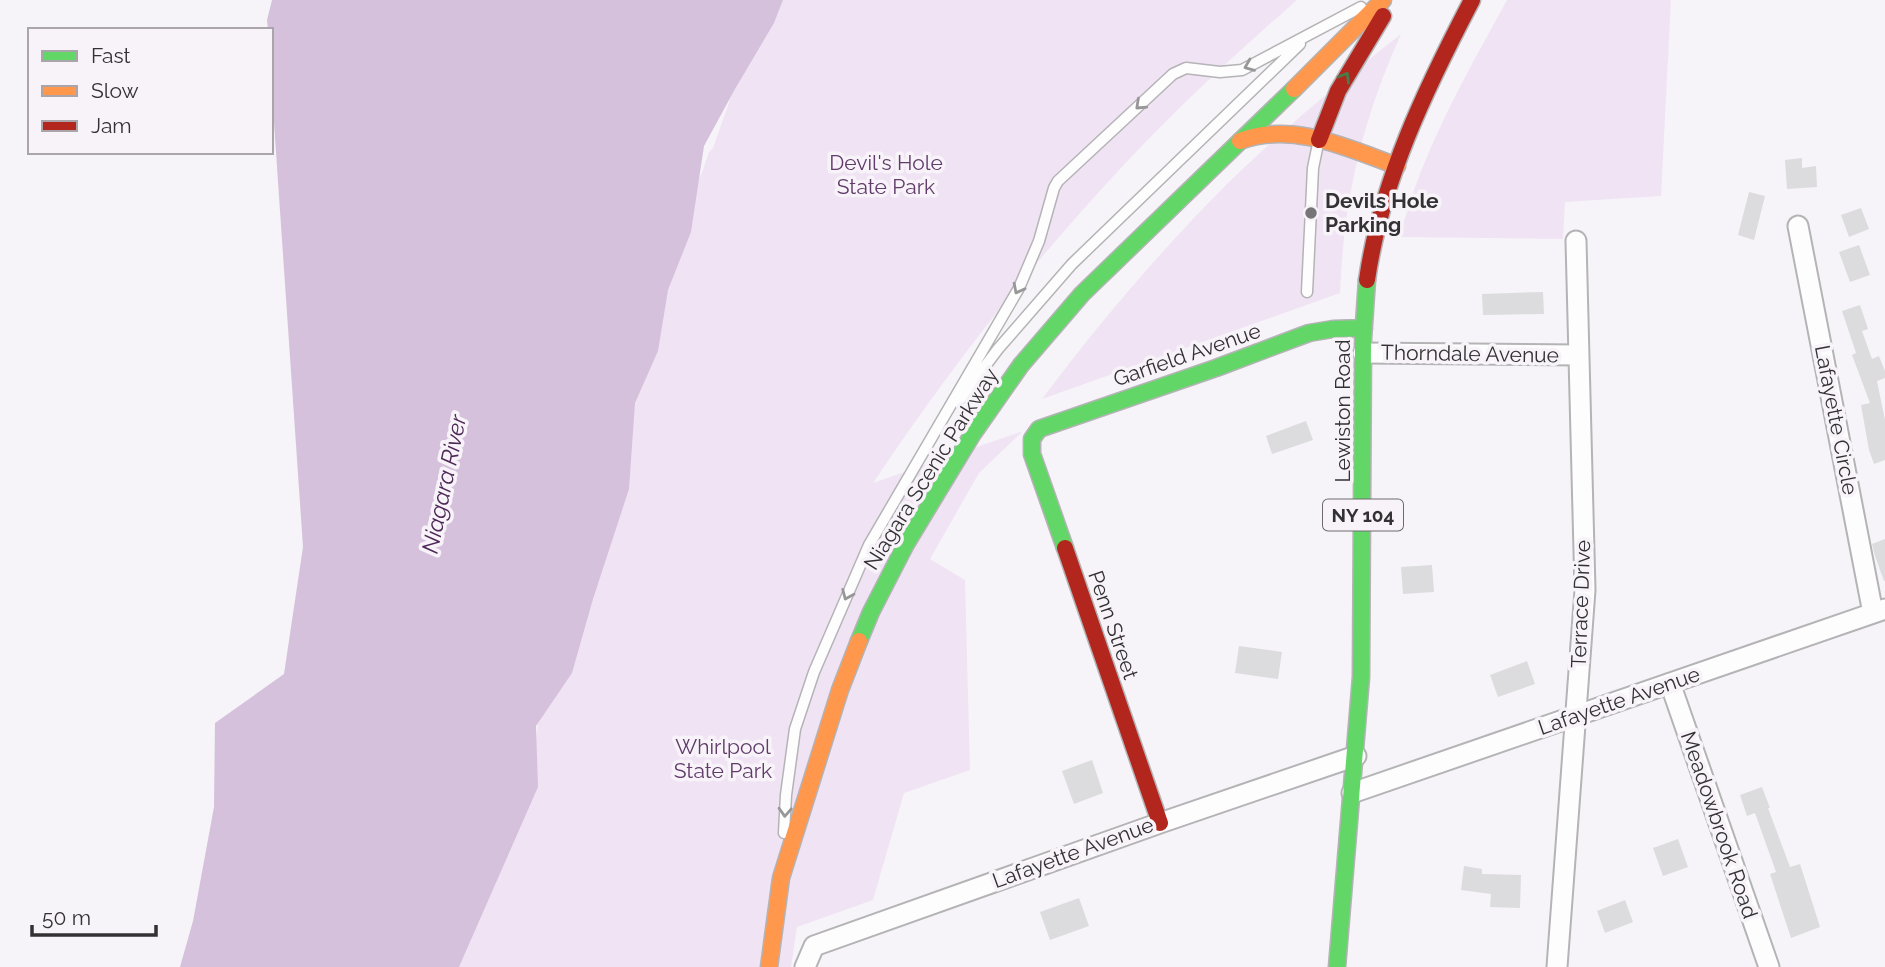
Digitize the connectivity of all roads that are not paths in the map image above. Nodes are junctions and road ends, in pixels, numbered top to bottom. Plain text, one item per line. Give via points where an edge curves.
1 (1374, 0) edge
2 (1383, 0) edge
3 (1393, 0) edge
4 (1472, 0) edge
5 (1311, 34) junction
6 (1319, 140) junction
7 (1240, 141) junction
8 (1396, 166) junction
9 (1798, 226) dead end
10 (1576, 241) dead end
11 (1307, 292) dead end
12 (1364, 328) junction
13 (1363, 353) junction
14 (1578, 355) junction
15 (1031, 440) joint
16 (925, 447) junction
17 (1879, 611) edge
18 (1670, 683) junction
19 (1576, 715) junction
20 (1356, 756) junction
21 (1352, 793) junction
22 (1160, 823) junction
23 (781, 878) junction
24 (769, 967) edge
25 (805, 967) edge
26 (1337, 967) edge
27 (1557, 967) edge
28 (1769, 967) edge

1 - 5 lane
2 - 7 main road, Niagara Scenic Parkway
6 -> 3 main road via 1334,97
4 - 8 main road, Lewiston Road / NY 104
5 - 16 lane via 1072,264 998,349
5 -> 16 lane via 1242,70 1179,70 1058,181 1019,288
6 - 7 main road via 1266,134
6 - 8 main road
6 - 11 lane via 1313,168
7 - 23 main road, Niagara Scenic Parkway via 1074,302 1021,365 972,435 871,612 840,690
8 - 12 main road, Lewiston Road / NY 104 via 1371,257
9 - 17 street, Lafayette Circle
10 - 14 street, Terrace Drive
12 - 13 main road, Lewiston Road / NY 104
12 - 15 main road, Garfield Avenue via 1309,333 1042,427
13 - 14 street, Thorndale Avenue
13 - 20 main road, Lewiston Road / NY 104 via 1362,636
14 - 19 street, Terrace Drive via 1585,561
15 - 22 main road, Penn Street via 1032,454
16 -> 23 lane via 869,545 814,672 796,729
17 - 18 street, Lafayette Avenue
18 - 19 street, Lafayette Avenue
18 - 28 street, Meadowbrook Road
19 - 21 street, Lafayette Avenue
19 - 27 street, Terrace Drive
20 - 21 main road, Lewiston Road / NY 104
20 - 22 street, Lafayette Avenue
21 - 26 main road, Lewiston Road / NY 104
22 - 25 street, Lafayette Avenue via 814,946
23 - 24 main road, Niagara Scenic Parkway

